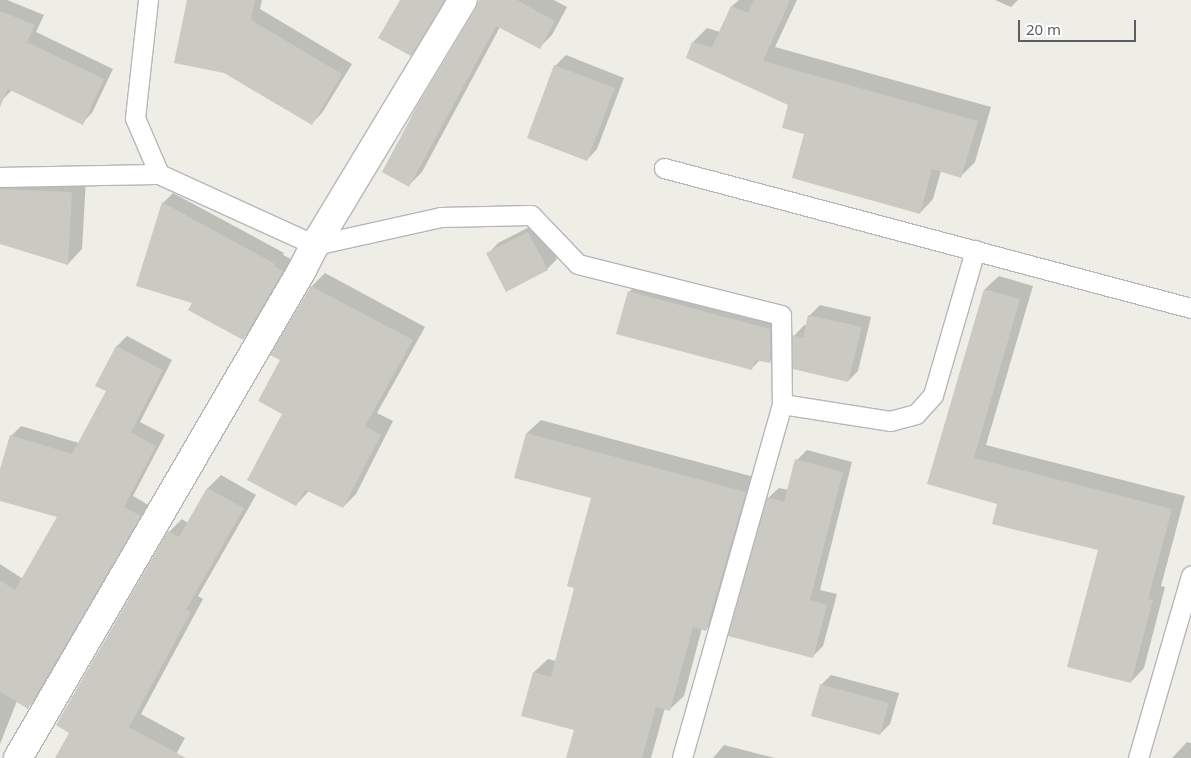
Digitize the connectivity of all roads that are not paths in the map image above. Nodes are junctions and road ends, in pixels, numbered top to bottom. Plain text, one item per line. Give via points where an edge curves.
1 (148, 0) edge
2 (462, 0) edge
3 (664, 168) dead end
4 (159, 174) junction
5 (0, 177) edge
6 (315, 245) junction
7 (975, 250) junction
8 (1191, 308) edge
9 (782, 404) junction
10 (1191, 576) edge
11 (18, 758) edge
12 (682, 758) edge
13 (1138, 758) edge

1 - 4 lane via 135,118
2 - 6 street
3 - 7 lane
4 - 5 lane
4 - 6 lane
6 - 9 lane via 441,218 531,215 578,264 781,315
6 - 11 street
7 - 8 lane
7 - 9 lane via 933,395 916,414 890,422
9 - 12 lane
10 - 13 lane

